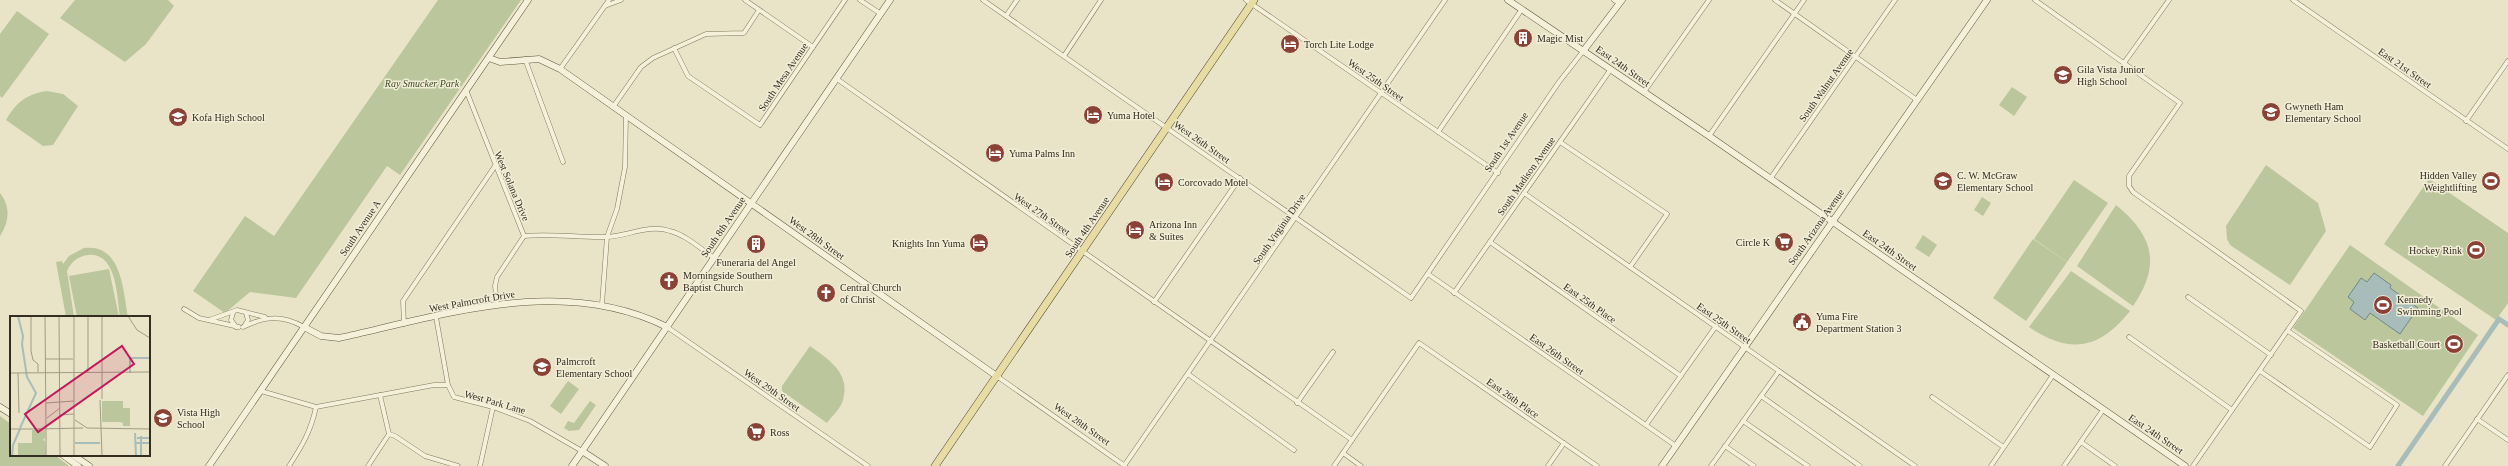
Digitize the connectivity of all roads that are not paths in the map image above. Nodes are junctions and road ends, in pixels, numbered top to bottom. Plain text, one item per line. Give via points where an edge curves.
1 (528, 0) edge
2 (609, 0) edge
3 (621, 0) edge
4 (745, 0) edge
5 (845, 0) edge
6 (860, 0) edge
7 (890, 0) edge
8 (983, 0) edge
9 (1017, 0) edge
10 (1101, 0) edge
11 (1445, 0) edge
12 (1508, 0) edge
13 (1709, 0) edge
14 (1775, 0) edge
15 (1804, 0) edge
16 (1895, 0) edge
17 (1987, 0) edge
18 (2035, 0) edge
19 (2169, 0) edge
20 (2293, 0) edge
21 (1251, 1) edge
22 (1618, 1) edge
23 (605, 6) junction
24 (759, 10) junction
25 (1522, 10) junction
26 (881, 14) junction
27 (1795, 14) junction
28 (1006, 16) junction
29 (813, 47) junction
30 (674, 48) junction
31 (1584, 50) junction
32 (1064, 56) junction
33 (1855, 57) junction
34 (489, 58) junction
35 (525, 59) junction
36 (2508, 61) edge
37 (2124, 63) junction
38 (560, 69) junction
39 (1611, 69) junction
40 (837, 79) junction
41 (466, 90) junction
42 (1644, 92) junction
43 (1381, 94) junction
44 (1917, 100) junction
45 (613, 107) junction
46 (626, 116) junction
47 (2466, 121) junction
48 (1168, 128) junction
49 (1438, 132) junction
50 (1709, 136) junction
51 (1560, 142) junction
52 (2508, 150) edge
53 (563, 162) dead end
54 (495, 166) junction
55 (1498, 173) junction
56 (1240, 178) junction
57 (1770, 179) junction
58 (1524, 193) junction
59 (752, 203) junction
60 (1296, 218) junction
61 (1833, 222) junction
62 (524, 236) junction
63 (607, 237) junction
64 (1490, 242) junction
65 (1082, 252) junction
66 (714, 258) junction
67 (1630, 267) junction
68 (1428, 274) junction
69 (1454, 293) junction
70 (2188, 297) dead end
71 (1411, 298) joint
72 (1154, 302) junction
73 (602, 304) junction
74 (497, 305) junction
75 (184, 309) dead end
76 (233, 312) junction
77 (246, 313) junction
78 (436, 317) junction
79 (268, 318) junction
80 (209, 320) junction
81 (404, 324) junction
82 (1716, 326) junction
83 (241, 327) junction
84 (304, 327) junction
85 (667, 327) junction
86 (2288, 331) junction
87 (2129, 337) dead end
88 (1210, 342) junction
89 (1745, 347) junction
90 (1333, 352) dead end
91 (2271, 355) junction
92 (1779, 371) junction
93 (2260, 371) junction
94 (1188, 374) junction
95 (2508, 375) edge
96 (1681, 376) junction
97 (2053, 376) junction
98 (998, 377) junction
99 (448, 385) junction
100 (261, 391) junction
101 (380, 395) junction
102 (1761, 396) junction
103 (1932, 397) dead end
104 (1297, 403) junction
105 (0, 407) edge
106 (316, 407) junction
107 (493, 407) junction
108 (2103, 410) junction
109 (2232, 410) junction
110 (10, 413) edge
111 (2477, 419) junction
112 (1742, 421) junction
113 (1646, 426) junction
114 (389, 434) junction
115 (1352, 440) junction
116 (2508, 440) edge
117 (2081, 442) junction
118 (1564, 443) junction
119 (1676, 446) junction
120 (1725, 446) junction
121 (2002, 446) junction
122 (1294, 450) dead end
123 (582, 451) junction
124 (1342, 453) junction
125 (63, 456) edge
126 (75, 456) edge
127 (78, 466) edge
128 (89, 466) edge
129 (209, 466) edge
130 (289, 466) edge
131 (368, 466) edge
132 (458, 466) edge
133 (480, 466) edge
134 (572, 466) edge
135 (604, 466) edge
136 (868, 466) edge
137 (935, 466) edge
138 (1125, 466) edge
139 (1334, 466) edge
140 (1361, 466) edge
141 (1548, 466) edge
142 (1597, 466) edge
143 (1662, 466) edge
144 (1711, 466) edge
145 (1754, 466) edge
146 (1808, 466) edge
147 (1860, 466) edge
148 (1915, 466) edge
149 (1991, 466) edge
150 (2064, 466) edge
151 (2115, 466) edge
152 (2185, 466) edge
153 (2193, 466) edge
154 (2445, 466) edge

1 - 34 street, South Avenue A
2 - 23 street
3 - 23 street
4 - 24 street
5 - 29 street, South Mesa Avenue
6 - 26 street
7 - 26 street, South 8th Avenue
8 - 28 street, West 26th Street
9 - 28 street
10 - 32 street
11 - 43 street, South Virginia Drive
12 - 25 street, East 24th Street
13 - 42 street
14 - 27 street
15 - 27 street
16 - 33 street, South Walnut Avenue
17 - 44 street, South Arizona Avenue
18 - 37 street
19 - 37 street
20 - 47 street, East 21st Street
21 - 43 street, West 25th Street
21 - 48 main road, South 4th Avenue
22 - 31 street, South 1st Avenue
23 - 38 street
24 - 29 street
24 - 30 street via 744,33 706,34
25 - 31 street, East 24th Street
25 - 49 street
26 - 40 street, South 8th Avenue
27 - 33 street
27 - 50 street
28 - 32 street, West 26th Street
29 - 30 street, South Mesa Avenue via 760,125 688,76
30 - 45 street via 641,67
31 - 39 street, East 24th Street
31 - 55 street, South 1st Avenue
32 - 48 street, West 26th Street
33 - 44 street
33 - 57 street, South Walnut Avenue
34 - 35 street, West 28th Street via 497,62
34 - 41 street, South Avenue A
35 - 38 street, West 28th Street via 542,59
35 - 53 street
36 - 47 street
37 - 86 street via 2180,103 2129,176 2129,186 2133,192 2301,311
38 - 45 street, West 28th Street
39 - 42 street, East 24th Street
39 - 51 street, South Madison Avenue
40 - 59 street, South 8th Avenue
40 - 65 street, West 27th Street
41 - 54 street, West Solana Drive
41 - 84 street, South Avenue A
42 - 50 street, East 24th Street
43 - 49 street, West 25th Street
43 - 60 street, South Virginia Drive
44 - 61 street, South Arizona Avenue
45 - 46 street, West 28th Street
46 - 59 street, West 28th Street
46 - 63 street via 625,167 617,209
47 - 52 street, East 21st Street
48 - 56 street, West 26th Street
48 - 65 main road, South 4th Avenue
49 - 55 street, West 25th Street
50 - 57 street, East 24th Street
51 - 58 street, South Madison Avenue
51 - 67 street via 1667,214
54 - 62 street, West Solana Drive
54 - 81 street via 403,301 401,306
55 - 68 street, South 1st Avenue
56 - 60 street, West 26th Street
56 - 72 street
57 - 61 street, East 24th Street
58 - 64 street, South Madison Avenue
58 - 67 street, East 25th Street
59 - 66 street, South 8th Avenue
59 - 98 street, West 28th Street
60 - 71 street, West 26th Street
60 - 88 street, South Virginia Drive
61 - 89 street, South Arizona Avenue
61 - 97 street, East 24th Street
62 - 63 street, West Solana Drive via 548,233
62 - 74 street via 497,277
63 - 66 street, West Solana Drive via 655,229 669,230
63 - 73 street
64 - 69 street, South Madison Avenue
64 - 96 street, East 25th Place
65 - 72 street, West 27th Street
65 - 98 main road, South 4th Avenue
66 - 85 street, South 8th Avenue
67 - 82 street, East 25th Street
68 - 69 street, East 26th Street
68 - 71 street, South 1st Avenue
69 - 113 street, East 26th Street
70 - 91 street
72 - 88 street, West 27th Street
73 - 74 street, West Palmcroft Drive via 557,300
73 - 85 street, West Palmcroft Drive via 634,312
74 - 78 street, West Palmcroft Drive
75 - 80 street via 199,318
76 - 77 street via 240,310
76 - 80 street
76 - 83 street via 231,320 234,325
77 - 79 street
77 - 83 street via 248,320
78 - 81 street, West Palmcroft Drive
78 - 99 street, West Park Lane
79 - 83 street
79 - 84 street via 285,318
80 - 83 street
81 - 84 street, West Palmcroft Drive via 339,338 321,336
82 - 89 street, East 25th Street
82 - 96 street
84 - 100 street, South Avenue A
85 - 123 street, South 8th Avenue
85 - 136 street, West 29th Street
86 - 91 street
86 - 93 street via 2397,405 2370,447
87 - 109 street
88 - 94 street, South Virginia Drive
88 - 104 street, West 27th Street
89 - 92 street, East 25th Street
89 - 119 street, South Arizona Avenue
90 - 104 street
91 - 93 street
92 - 102 street
92 - 148 street, East 25th Street
93 - 109 street
94 - 122 street
94 - 138 street, South Virginia Drive
95 - 111 street
96 - 113 street
97 - 108 street, East 24th Street
97 - 121 street
98 - 137 main road, South 4th Avenue
98 - 138 street, West 28th Street
99 - 101 street via 434,385
99 - 107 street, West Park Lane via 450,394 459,400
100 - 106 street
100 - 129 street, South Avenue A
101 - 106 street
101 - 114 street
102 - 112 street
102 - 147 street
103 - 121 street
104 - 115 street, West 27th Street
105 - 110 street
106 - 130 street via 312,428
107 - 123 street, West Park Lane via 530,420
107 - 133 street
108 - 117 street
108 - 152 street, East 24th Street
109 - 153 street
111 - 116 street
111 - 154 street
112 - 120 street
112 - 146 street
113 - 119 street, East 26th Street
114 - 131 street
114 - 132 street via 426,456
115 - 118 street, East 26th Place via 1419,343
115 - 124 street
117 - 150 street
117 - 151 street
118 - 141 street
118 - 142 street, East 26th Place
119 - 143 street, South Arizona Avenue
120 - 144 street
120 - 145 street
121 - 149 street
123 - 134 street, South 8th Avenue
123 - 135 street
124 - 139 street
124 - 140 street
125 - 127 street
126 - 128 street

